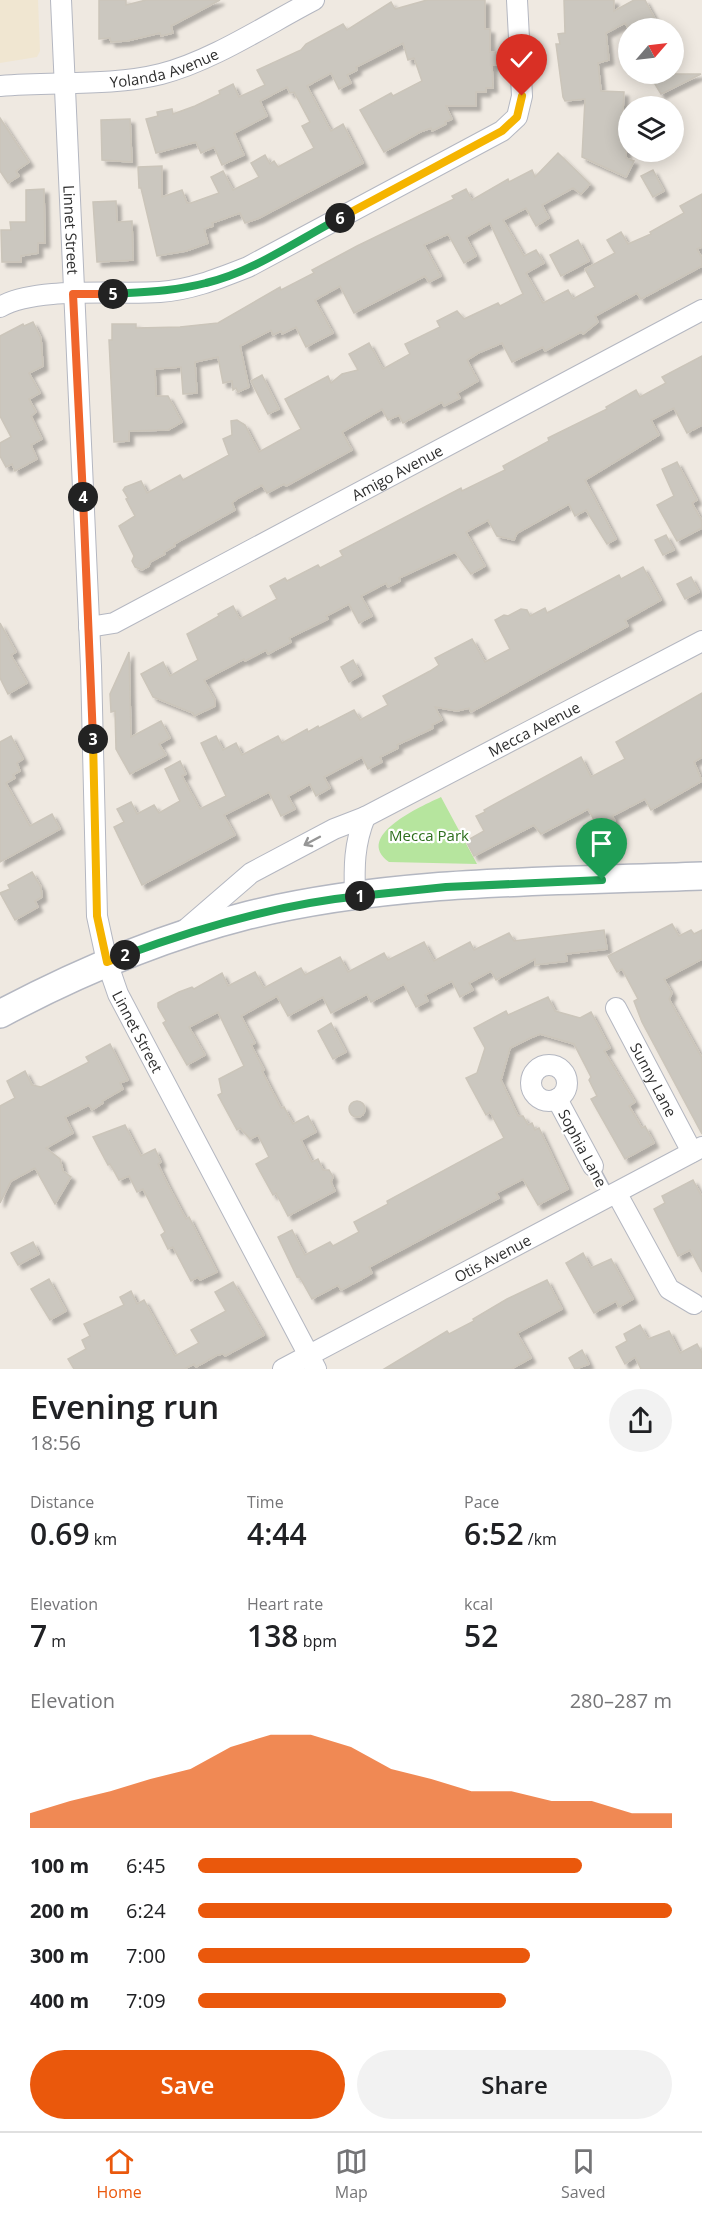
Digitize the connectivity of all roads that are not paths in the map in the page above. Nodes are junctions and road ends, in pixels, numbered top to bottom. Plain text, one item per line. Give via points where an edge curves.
1 (61, 0) edge
2 (314, 0) edge
3 (517, 0) edge
4 (64, 82) junction
5 (0, 86) edge
6 (73, 294) junction
7 (0, 307) edge
8 (702, 310) edge
9 (89, 627) junction
10 (702, 641) edge
11 (365, 817) junction
12 (702, 876) edge
13 (355, 896) junction
14 (179, 936) junction
15 (107, 962) junction
16 (616, 1008) dead end
17 (0, 1014) edge
18 (557, 1099) dead end
19 (697, 1150) edge
20 (593, 1166) joint
21 (613, 1196) junction
22 (694, 1304) dead end
23 (313, 1362) edge
24 (284, 1369) edge

1 - 4 street, Linnet Street
2 - 4 street, Yolanda Avenue via 197,61 161,74
3 - 6 street via 522,96 517,117 502,131 248,267 208,283 163,292
4 - 5 street, Yolanda Avenue
4 - 6 street, Linnet Street
6 - 7 street via 22,298
6 - 9 street, Linnet Street
8 - 9 street, Amigo Avenue via 114,623
9 - 15 street, Linnet Street via 97,916
10 - 11 street, Mecca Avenue
11 - 13 street via 354,861
11 -> 14 street, Mecca Avenue via 251,873
12 - 13 main road via 446,887
13 - 14 main road via 249,915
14 - 15 main road
15 - 17 main road
15 - 23 street, Linnet Street via 118,994
16 - 19 street, Sunny Lane
18 - 20 street, Sophia Lane
19 - 21 street, Otis Avenue
20 - 21 lane, Sophia Lane
21 - 22 street via 669,1289
21 - 23 street, Otis Avenue
23 - 24 street, Otis Avenue

